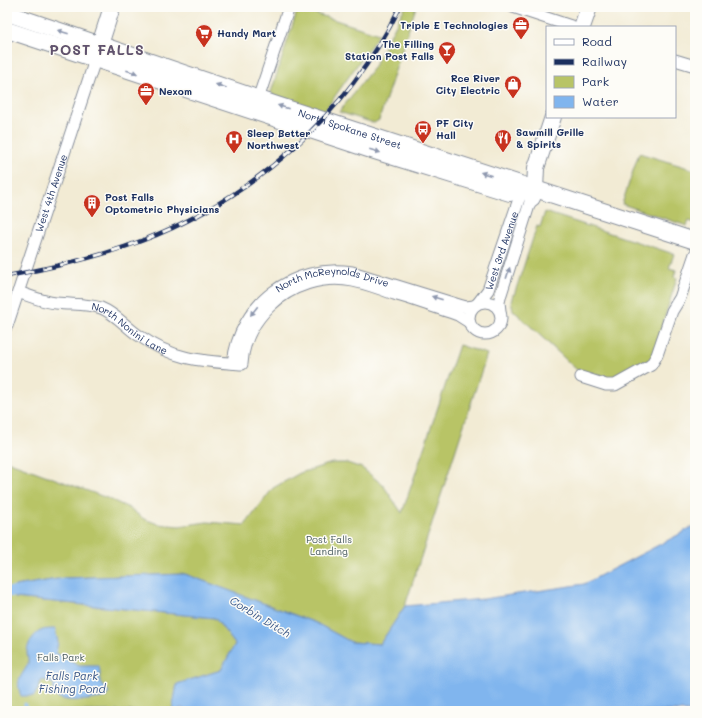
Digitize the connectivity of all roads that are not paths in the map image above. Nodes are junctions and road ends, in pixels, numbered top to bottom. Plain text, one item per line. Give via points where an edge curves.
1 (112, 7) edge
2 (289, 7) edge
3 (513, 7) edge
4 (589, 7) edge
5 (7, 13) edge
6 (571, 26) edge
7 (582, 26) edge
8 (7, 30) edge
9 (100, 44) junction
10 (95, 60) junction
11 (676, 60) edge
12 (695, 66) edge
13 (256, 105) junction
14 (553, 118) edge
15 (528, 192) junction
16 (695, 241) edge
17 (695, 253) edge
18 (18, 292) junction
19 (476, 305) junction
20 (500, 310) junction
21 (469, 322) junction
22 (7, 326) edge
23 (238, 363) junction
24 (581, 377) dead end

1 - 9 main road
2 - 13 street
3 - 6 street
4 - 7 main road
9 -> 5 main road, North Spokane Street
8 - 10 main road, North Spokane Street
9 - 10 main road
13 -> 9 main road, North Spokane Street
10 -> 13 main road, North Spokane Street
10 - 18 street, West 4th Avenue
11 - 12 street
13 - 15 main road, North Spokane Street
14 - 15 main road
15 - 16 main road, North Spokane Street
15 - 17 main road, North Spokane Street
15 - 19 street, West 3rd Avenue via 488,290
20 -> 15 street, West 3rd Avenue via 499,302
17 - 24 street via 654,362 648,368 615,385 606,385
18 - 22 street, West 4th Avenue
18 - 23 street, North Nonini Lane via 51,302 96,307 114,315 141,337 185,358
19 - 20 street via 492,303
19 - 21 street via 469,313
19 -> 23 street, North McReynolds Drive via 459,305 352,272 336,270 311,273 278,288 254,310 236,345
20 - 21 street via 500,326 490,334 477,333
21 - 23 street, North McReynolds Drive via 458,315 359,282 322,280 287,292 266,309 256,322

